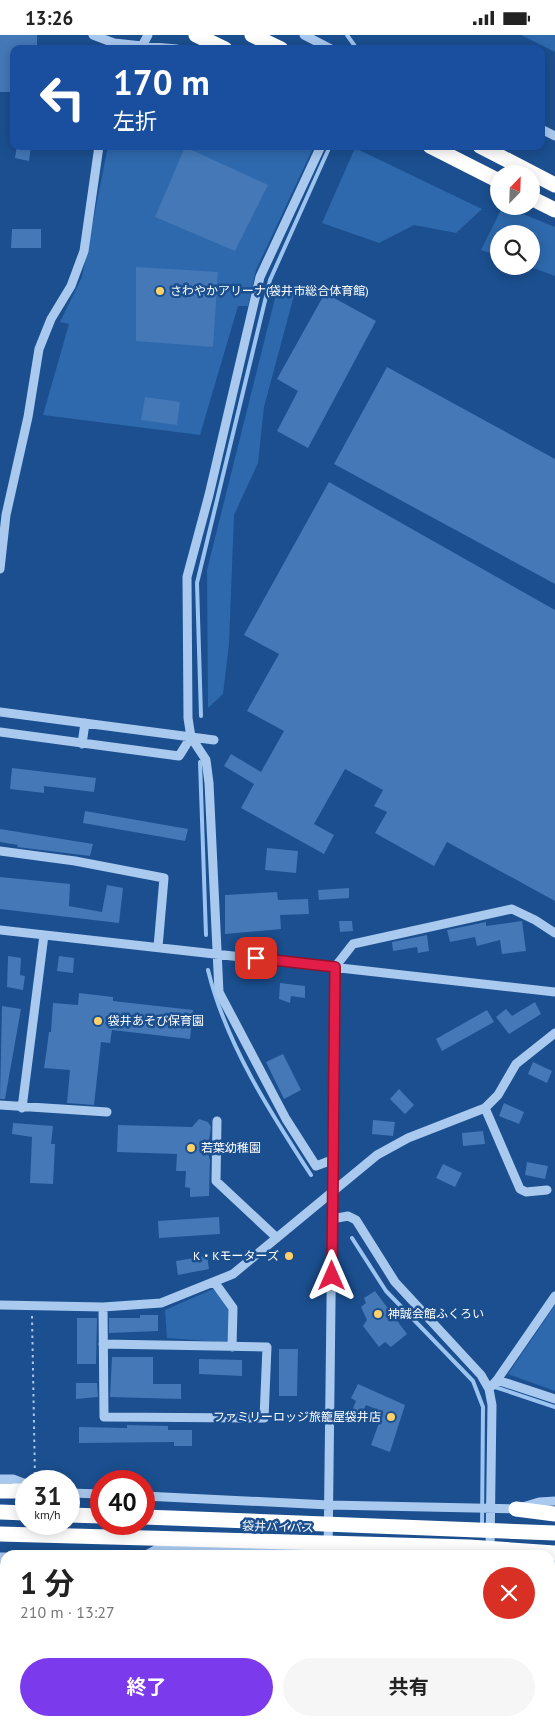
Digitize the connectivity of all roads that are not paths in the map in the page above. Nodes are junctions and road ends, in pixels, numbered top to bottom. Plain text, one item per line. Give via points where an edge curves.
1 (93, 35) edge
2 (196, 35) edge
3 (252, 35) edge
4 (304, 35) edge
5 (128, 45) edge
6 (217, 45) edge
7 (273, 45) edge
8 (323, 45) edge
9 (98, 150) edge
10 (319, 150) edge
11 (438, 150) edge
12 (488, 150) edge
13 (490, 176) edge
14 (555, 185) edge
15 (540, 202) edge
16 (555, 210) edge
17 (0, 569) edge
18 (0, 712) edge
19 (85, 723) junction
20 (0, 732) edge
21 (191, 737) junction
22 (214, 740) dead end
23 (82, 744) junction
24 (0, 851) edge
25 (0, 930) edge
26 (555, 933) edge
27 (44, 935) junction
28 (158, 947) junction
29 (216, 954) junction
30 (335, 967) junction
31 (555, 991) edge
32 (555, 1033) edge
33 (0, 1105) edge
34 (22, 1108) junction
35 (485, 1108) junction
36 (107, 1112) dead end
37 (217, 1121) dead end
38 (332, 1160) junction
39 (547, 1190) dead end
40 (332, 1192) junction
41 (332, 1219) junction
42 (276, 1238) junction
43 (215, 1283) junction
44 (555, 1296) edge
45 (0, 1305) edge
46 (103, 1307) junction
47 (103, 1344) junction
48 (232, 1347) junction
49 (497, 1381) junction
50 (489, 1389) junction
51 (555, 1399) edge
52 (0, 1479) edge
53 (15, 1480) edge
54 (0, 1491) edge
55 (15, 1491) edge
56 (155, 1497) edge
57 (555, 1501) edge
58 (329, 1505) junction
59 (490, 1508) junction
60 (516, 1509) junction
61 (0, 1512) edge
62 (15, 1513) edge
63 (555, 1514) edge
64 (155, 1517) edge
65 (555, 1533) edge
66 (0, 1534) edge
67 (0, 1541) edge
68 (163, 1547) junction
69 (157, 1550) edge
70 (246, 1550) edge
71 (328, 1550) edge
72 (490, 1550) edge
73 (512, 1550) edge

1 - 5 street
2 - 6 highway
3 - 7 highway
4 - 8 street
9 - 17 street via 84,251 71,286 51,319 39,349 6,515
10 - 21 street via 260,277 187,577 188,718
11 - 13 highway
12 - 14 highway
15 - 16 highway
18 - 19 street
19 - 21 street
19 - 23 street
20 - 23 street
21 - 22 street
21 - 23 street via 179,756
21 - 29 street via 206,760
24 - 28 street via 164,878
25 - 27 street
26 - 30 street via 512,909 353,944
27 - 28 street
27 - 34 street
28 - 29 street
29 - 30 street
29 - 38 street via 219,992 286,1119 316,1165
30 - 31 street
30 - 38 street
32 - 35 street via 516,1064 498,1095
33 - 34 street
34 - 36 street
35 - 39 street via 520,1189 526,1193
35 - 40 street via 408,1138 376,1155
37 - 42 street via 216,1181
38 - 40 street
40 - 41 street
40 - 42 street
41 - 50 street via 348,1216 356,1220 395,1281 481,1375
41 - 58 street
42 - 43 street via 233,1275
43 - 46 street via 161,1303
43 - 48 street via 233,1308
44 - 49 street
45 - 46 street
46 - 47 street
47 - 48 street
47 - 48 street via 104,1417 264,1417 267,1347
49 - 50 street
49 - 51 street
50 - 59 street via 492,1405
52 - 53 street
54 - 55 highway
56 - 58 street
57 - 60 street
58 - 59 street
58 - 71 street
59 - 60 street
59 - 72 street
60 - 63 highway
61 - 62 highway
64 - 65 highway, 袋井バイパス
66 - 73 highway, 袋井バイパス
67 - 68 highway
68 - 69 street
68 - 70 street

